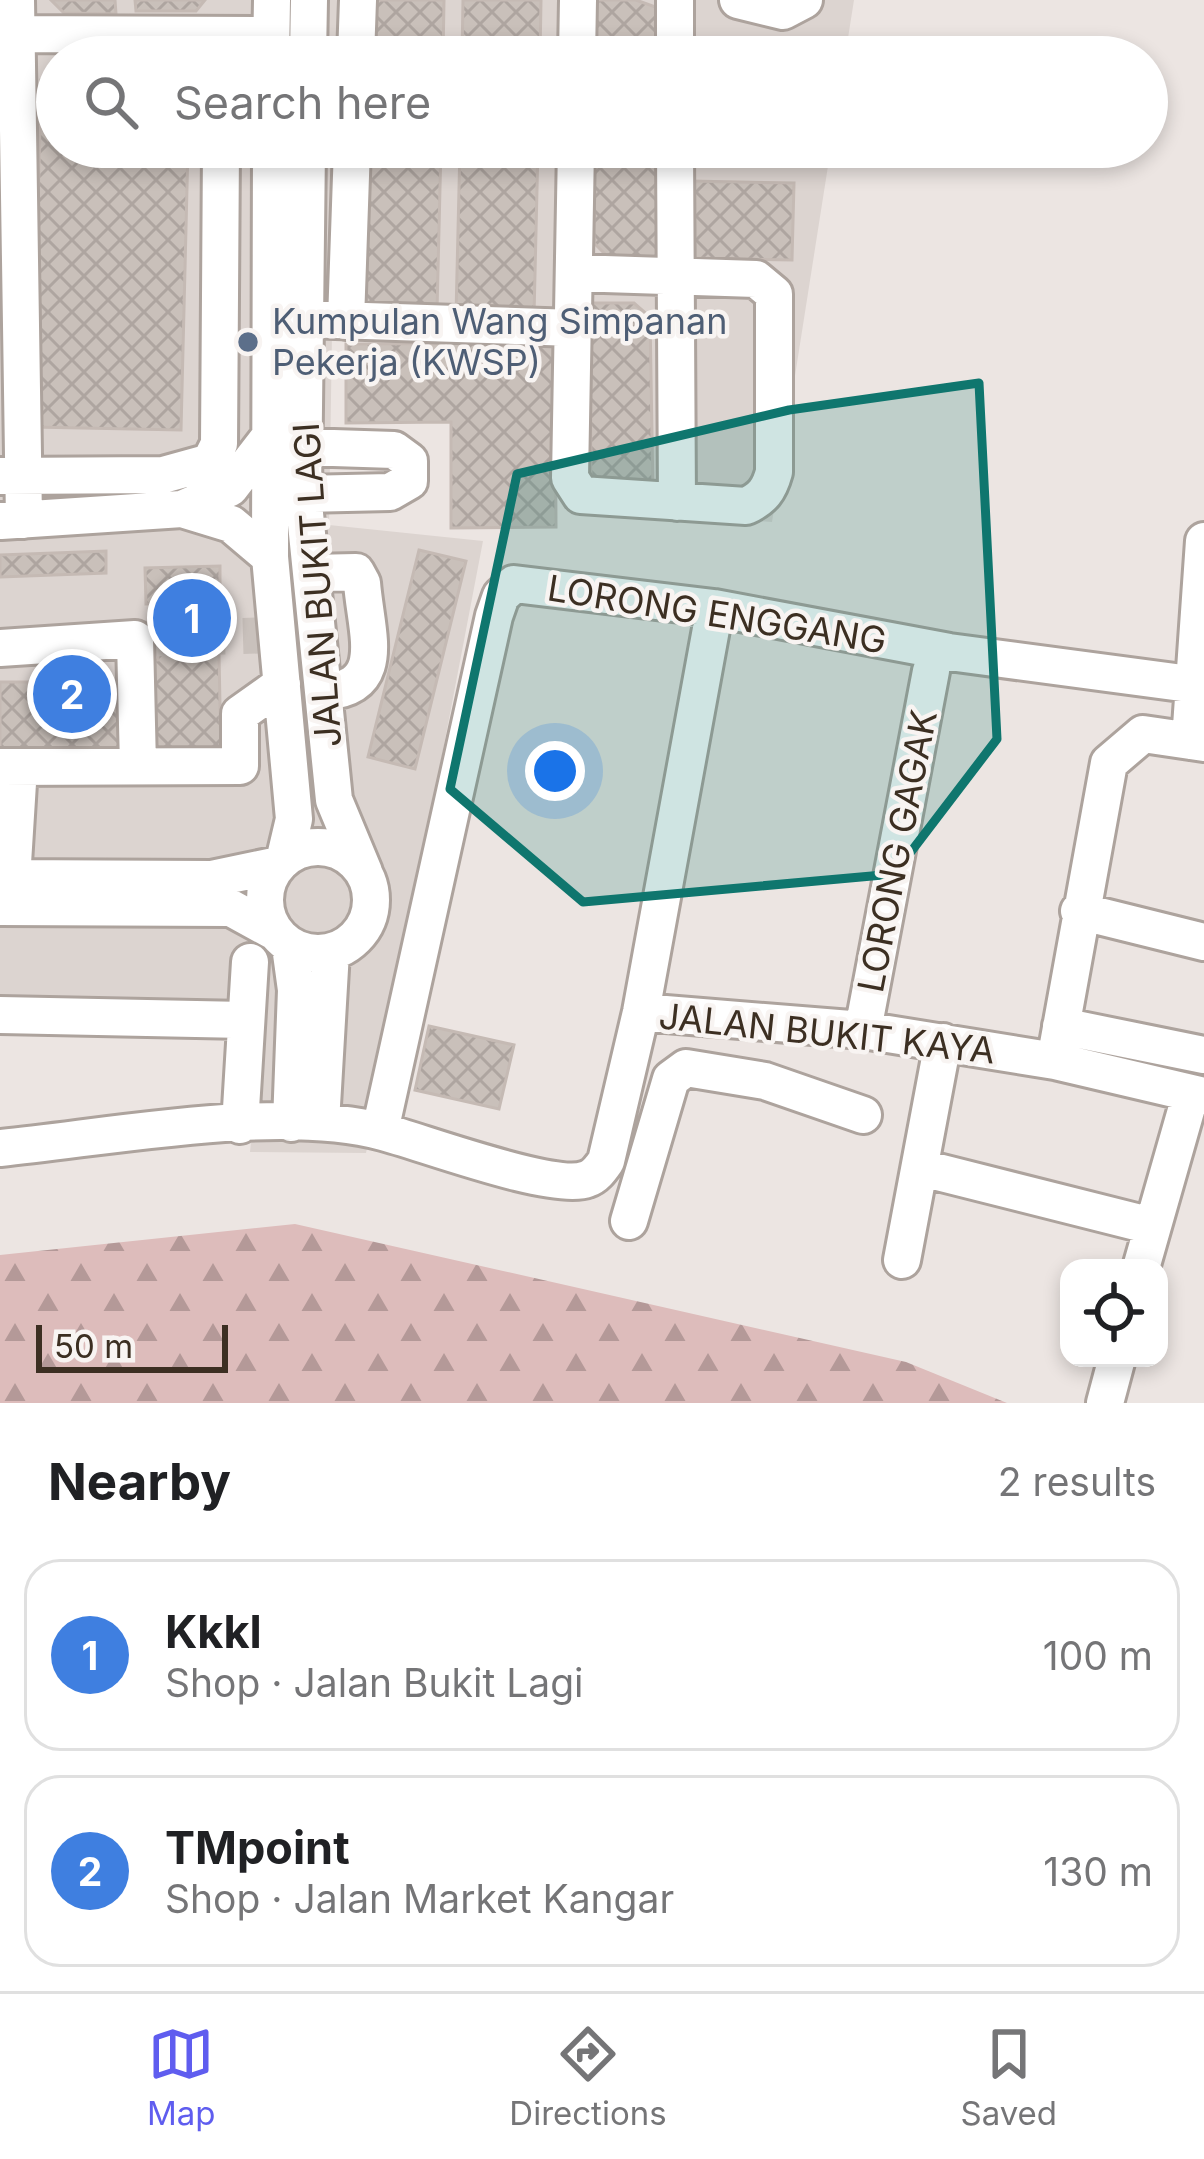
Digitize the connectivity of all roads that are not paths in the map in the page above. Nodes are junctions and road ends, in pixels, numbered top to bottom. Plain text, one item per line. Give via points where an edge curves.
1 (309, 0) edge
2 (358, 0) edge
3 (578, 0) edge
4 (675, 0) edge
5 (738, 0) edge
6 (801, 3) edge
7 (125, 17) edge
8 (11, 23) edge
9 (272, 30) edge
10 (222, 31) edge
11 (308, 36) edge
12 (357, 36) edge
13 (577, 36) edge
14 (675, 36) edge
15 (221, 168) edge
16 (272, 168) edge
17 (307, 168) edge
18 (351, 168) edge
19 (576, 168) edge
20 (674, 168) edge
21 (574, 273) junction
22 (674, 276) junction
23 (305, 320) junction
24 (346, 321) junction
25 (574, 328) junction
26 (287, 441) junction
27 (12, 475) edge
28 (303, 494) junction
29 (677, 502) junction
30 (182, 509) junction
31 (12, 521) edge
32 (1204, 541) edge
33 (270, 557) junction
34 (311, 573) junction
35 (710, 629) dead end
36 (0, 649) edge
37 (1197, 663) edge
38 (931, 671) dead end
39 (282, 684) junction
40 (323, 692) junction
41 (1197, 742) edge
42 (138, 766) junction
43 (9, 767) edge
44 (281, 861) junction
45 (364, 872) junction
46 (4, 888) edge
47 (1079, 911) junction
48 (283, 939) junction
49 (1204, 942) edge
50 (331, 952) junction
51 (250, 962) dead end
52 (641, 1012) junction
53 (0, 1015) edge
54 (245, 1020) junction
55 (773, 1022) junction
56 (863, 1030) junction
57 (943, 1042) junction
58 (1058, 1044) junction
59 (1204, 1055) edge
60 (766, 1081) junction
61 (1197, 1095) edge
62 (863, 1115) dead end
63 (306, 1122) junction
64 (240, 1125) junction
65 (380, 1131) junction
66 (0, 1148) edge
67 (922, 1168) junction
68 (629, 1221) dead end
69 (1152, 1226) junction
70 (1143, 1259) edge
71 (902, 1260) dead end
72 (1115, 1367) edge
73 (1105, 1403) edge

1 - 11 street
2 - 12 street
3 - 13 street
4 - 14 street
5 - 6 street via 769,10
7 - 8 street
7 - 10 street
8 - 27 street
9 - 10 street
15 - 27 street via 219,444 210,462 163,476
16 - 26 street, JALAN BUKIT LAGI
17 - 23 street, JALAN BUKIT LAGI
18 - 24 street
19 - 21 street
20 - 22 street
21 - 22 street
21 - 25 street
22 - 29 street
22 - 29 street via 768,284 774,294 769,489 746,506
23 - 24 street
23 - 26 street, JALAN BUKIT LAGI
24 - 25 street
25 - 29 street via 574,489
26 - 28 street, JALAN BUKIT LAGI
26 - 28 street via 394,450 409,461 409,482 390,492
26 - 30 street via 230,488
26 - 33 street, JALAN BUKIT LAGI
27 - 31 street
28 - 34 street, JALAN BUKIT LAGI
30 - 31 street
30 - 33 street via 231,524
32 - 37 street
33 - 39 street, JALAN BUKIT LAGI
34 - 40 street, JALAN BUKIT LAGI
34 - 40 street via 344,568 362,583 362,682
35 - 52 street
36 - 42 street via 135,639
37 - 41 street
37 - 65 street, LORONG ENGGANG via 949,652 714,608 514,584 494,616
38 - 56 street, LORONG GAGAK
39 - 42 street via 240,714 240,766
39 - 44 street, JALAN BUKIT LAGI via 294,819
40 - 45 street, JALAN BUKIT LAGI via 334,800
41 - 47 street via 1143,734 1109,763
42 - 43 street
43 - 46 street
44 - 45 street via 319,846
44 - 46 street via 211,879
44 - 48 street via 265,898
45 - 50 street via 367,920
46 - 48 street via 231,908
47 - 49 street
47 - 58 street
48 - 50 street via 310,953
48 - 63 street
50 - 63 street
51 - 54 street
52 - 55 street, JALAN BUKIT KAYA
52 - 65 street, JALAN BUKIT KAYA via 606,1160 590,1178 525,1173
53 - 54 street
54 - 64 street
55 - 56 street, JALAN BUKIT KAYA
55 - 60 street
56 - 57 street, JALAN BUKIT KAYA
57 - 58 street, JALAN BUKIT KAYA
57 - 67 street
58 - 59 street
58 - 61 street, JALAN BUKIT KAYA
60 - 62 street
60 - 68 street via 676,1073
61 - 69 street
63 - 64 street, JALAN BUKIT KAYA
63 - 65 street, JALAN BUKIT KAYA
64 - 66 street, JALAN BUKIT KAYA
67 - 69 street
67 - 71 street
69 - 70 street
72 - 73 street

